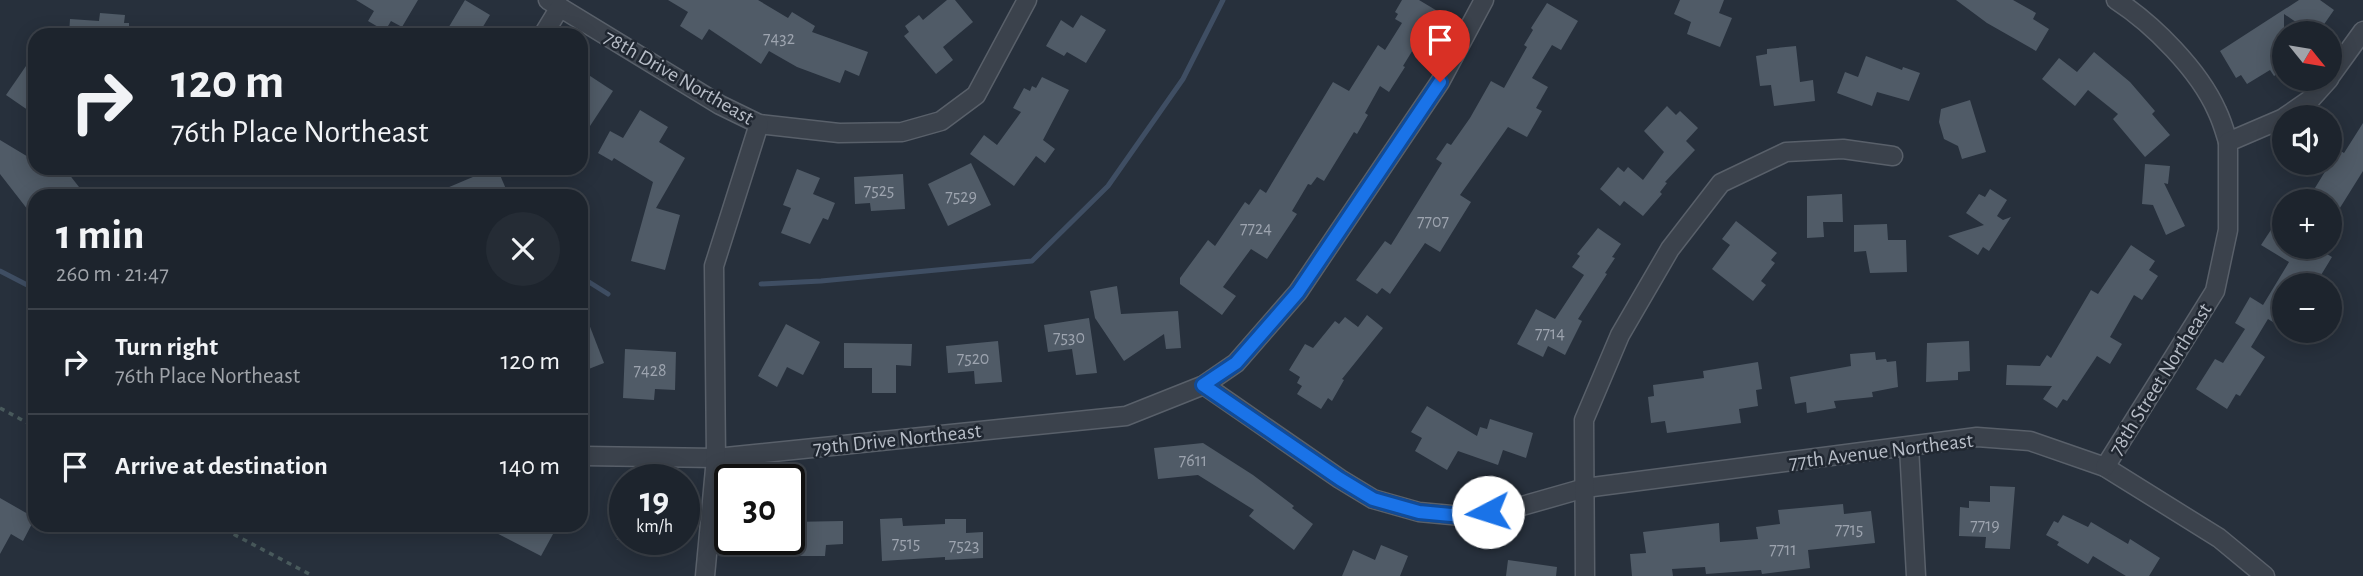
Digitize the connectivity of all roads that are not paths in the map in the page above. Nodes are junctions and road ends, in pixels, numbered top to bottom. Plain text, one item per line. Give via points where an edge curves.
1 (1027, 0) edge
2 (1484, 0) edge
3 (2116, 0) edge
4 (554, 4) edge
5 (545, 28) edge
6 (2363, 31) edge
7 (2342, 60) edge
8 (2318, 91) edge
9 (2302, 105) edge
10 (2272, 123) edge
11 (759, 124) junction
12 (2228, 142) junction
13 (1893, 156) dead end
14 (1203, 385) junction
15 (1909, 447) junction
16 (588, 457) edge
17 (716, 458) junction
18 (2105, 467) junction
19 (1586, 488) junction
20 (705, 576) edge
21 (1585, 576) edge
22 (1916, 576) edge
23 (2265, 576) edge

1 - 11 street, 78th Drive Northeast via 975,94 941,121 902,132 839,133
2 - 14 street, 79th Drive Northeast via 1440,82 1298,292 1236,363
3 - 12 street, 78th Street Northeast via 2163,37 2187,66 2217,109
4 - 5 street
4 - 11 street, 78th Drive Northeast
6 - 7 street
8 - 9 street
10 - 12 street
11 - 17 street via 713,267
12 - 18 street, 78th Street Northeast via 2228,230 2215,290
13 - 19 street via 1843,149 1786,152 1721,183 1671,249 1620,335 1584,420
14 - 17 street, 79th Drive Northeast via 1126,416
14 - 19 street via 1373,499 1419,512 1462,516
15 - 18 street, 77th Avenue Northeast via 1977,437 2029,441
15 - 19 street, 77th Avenue Northeast
15 - 22 street
16 - 17 street, 79th Drive Northeast
17 - 20 street
18 - 23 street, 77th Avenue Northeast via 2219,538
19 - 21 street

